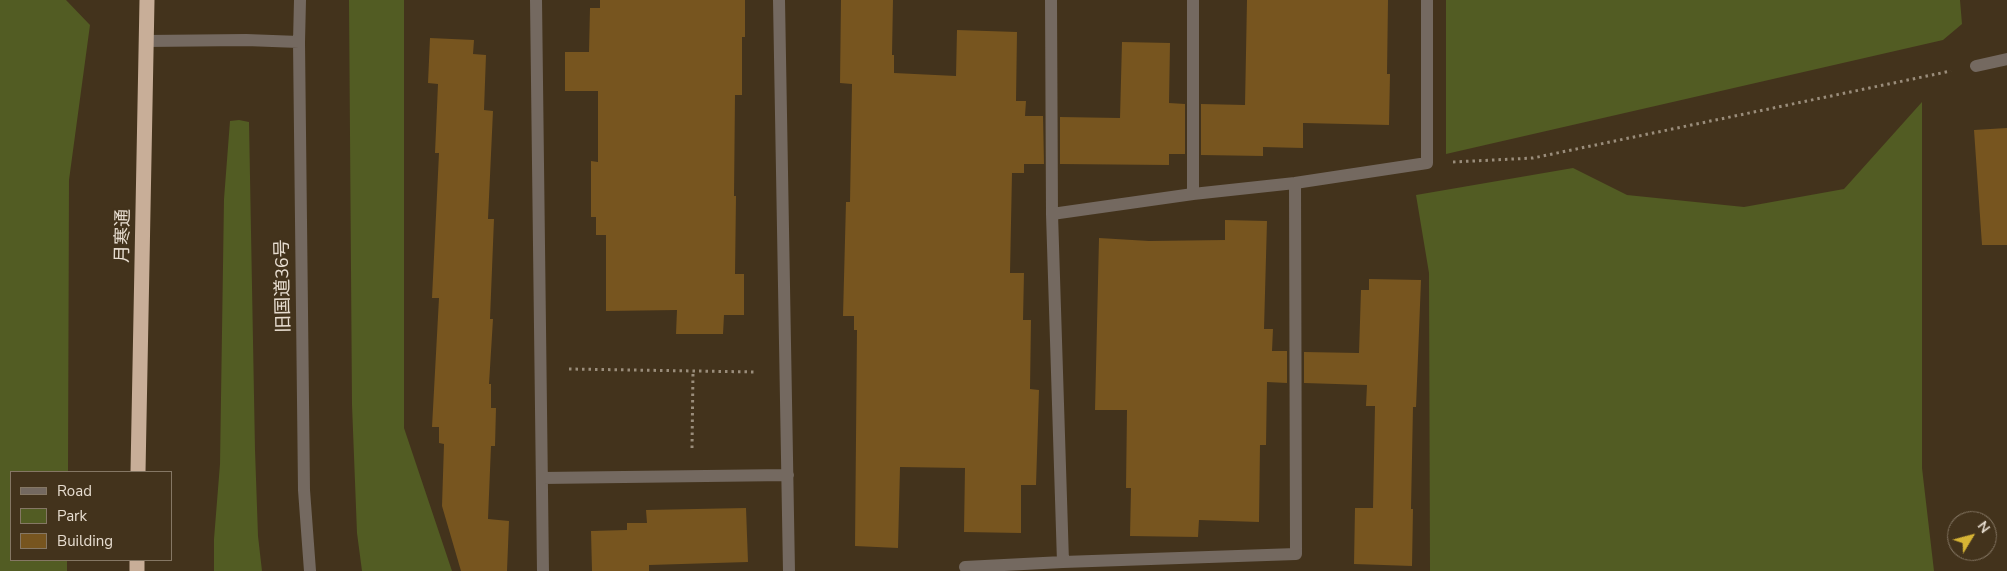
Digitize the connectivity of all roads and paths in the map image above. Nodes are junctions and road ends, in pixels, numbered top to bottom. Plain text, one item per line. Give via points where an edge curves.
1 (147, 0) edge
2 (300, 0) edge
3 (536, 0) edge
4 (779, 0) edge
5 (1051, 0) edge
6 (1193, 0) edge
7 (1427, 0) edge
8 (146, 42) junction
9 (299, 42) junction
10 (2007, 59) edge
11 (1976, 66) joint
12 (1426, 163) junction
13 (1295, 183) junction
14 (1193, 194) junction
15 (1052, 214) junction
16 (541, 369) junction
17 (692, 371) junction
18 (786, 373) junction
19 (138, 471) edge
20 (788, 475) junction
21 (691, 476) junction
22 (542, 478) junction
23 (1063, 562) junction
24 (965, 567) dead end
25 (310, 571) edge
26 (543, 571) edge
27 (789, 571) edge

1 - 8 highway, 月寒通
2 - 9 street, 旧国道36号
3 - 16 street
4 - 18 street
5 - 15 street
6 - 14 street
7 - 12 street
8 - 9 street
8 - 19 highway, 月寒通
9 - 25 street, 旧国道36号 via 304,490
10 - 11 street
11 - 12 path via 1533,158
12 - 13 street
13 - 14 street
13 - 23 street via 1296,554
14 - 15 street
15 - 23 street
16 - 17 path
16 - 22 street
17 - 18 path
17 - 21 path
18 - 20 street
20 - 21 street
20 - 27 street
21 - 22 street
22 - 26 street
23 - 24 street

